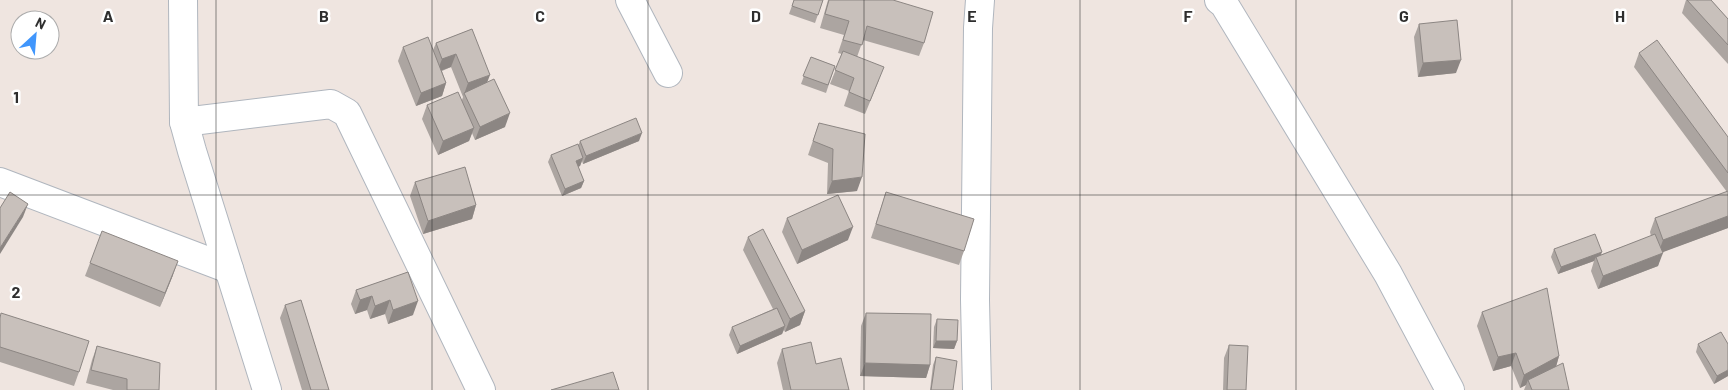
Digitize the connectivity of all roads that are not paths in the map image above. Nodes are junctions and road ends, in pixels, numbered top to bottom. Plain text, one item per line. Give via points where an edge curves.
1 (183, 0) edge
2 (630, 0) edge
3 (980, 0) edge
4 (1219, 0) edge
5 (668, 73) dead end
6 (184, 122) junction
7 (0, 182) edge
8 (229, 269) junction
9 (267, 390) edge
10 (481, 390) edge
11 (977, 390) edge
12 (1450, 390) edge

1 - 6 street
2 - 5 street
3 - 11 street via 975,290
4 - 12 street via 1388,274
6 - 8 street
6 - 10 street via 331,104 347,113
7 - 8 street
8 - 9 street

